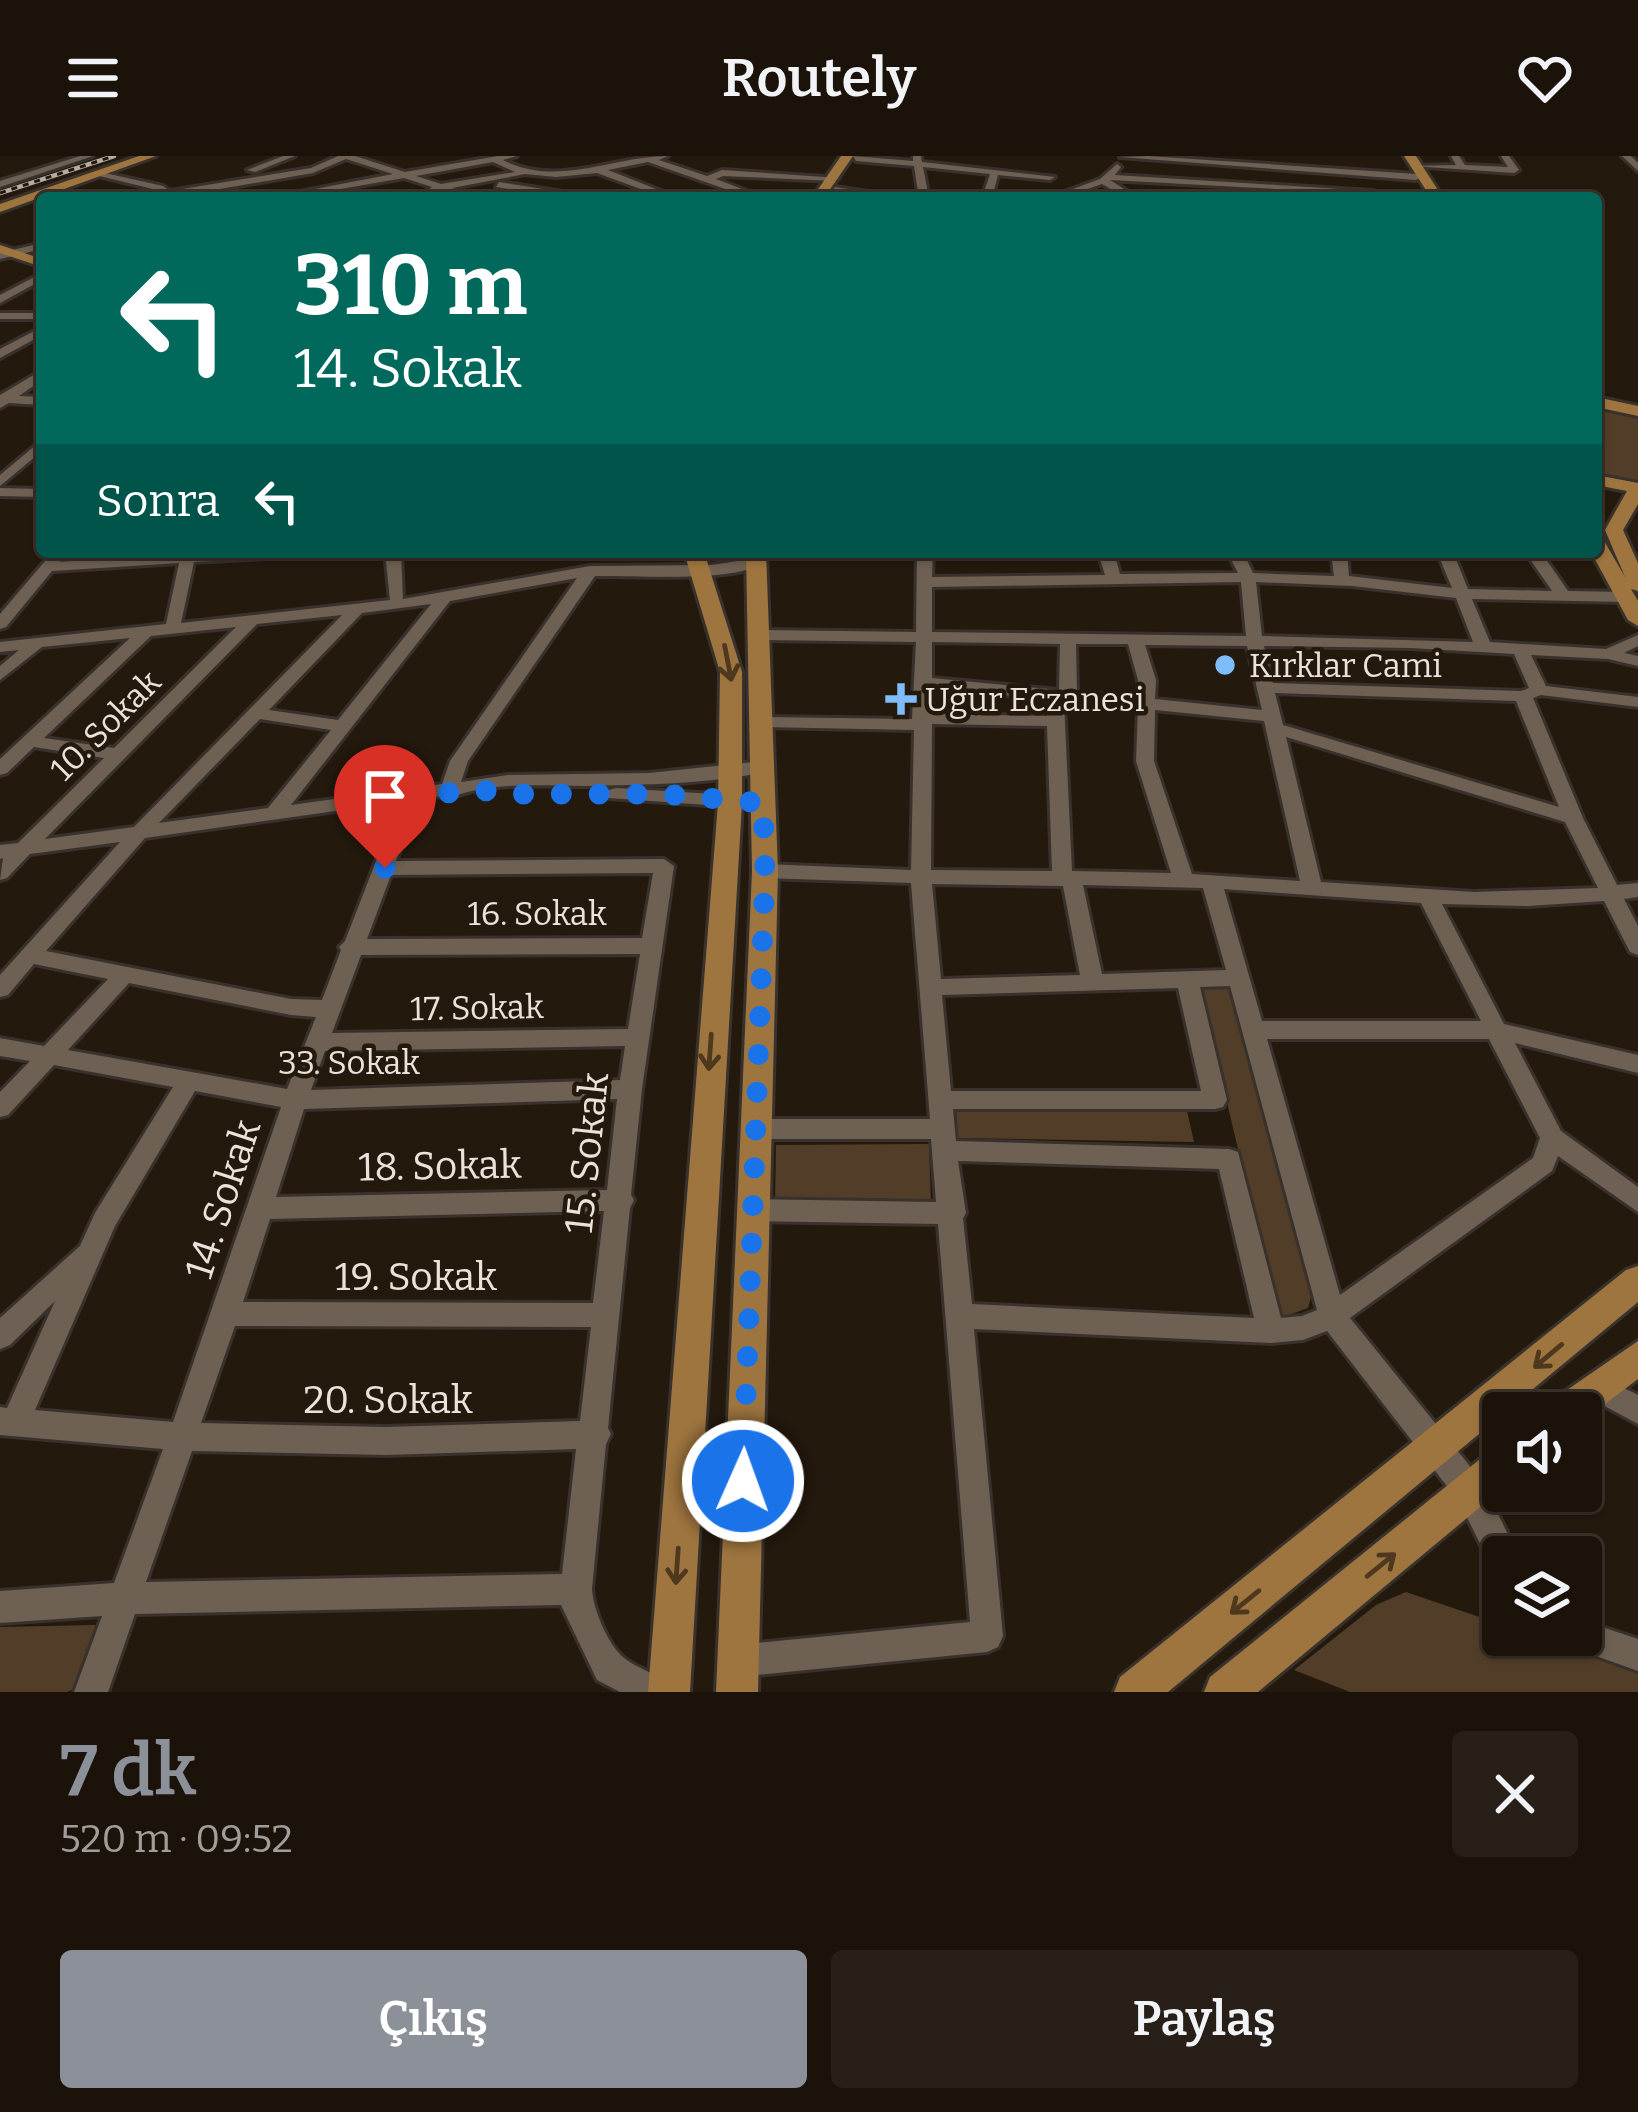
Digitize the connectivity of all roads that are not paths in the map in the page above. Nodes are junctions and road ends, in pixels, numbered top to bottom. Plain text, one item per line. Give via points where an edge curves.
1 (89, 156) edge
2 (140, 156) edge
3 (150, 156) edge
4 (292, 156) edge
5 (346, 156) edge
6 (513, 156) edge
7 (664, 156) edge
8 (712, 156) edge
9 (900, 156) edge
10 (1353, 156) edge
11 (1454, 156) edge
12 (1505, 156) edge
13 (1626, 156) edge
14 (853, 157) edge
15 (1124, 157) edge
16 (643, 158) edge
17 (485, 159) edge
18 (916, 159) edge
19 (1196, 159) edge
20 (1268, 162) edge
21 (1410, 164) edge
22 (724, 168) junction
23 (1462, 168) junction
24 (1638, 168) edge
25 (595, 169) junction
26 (995, 171) junction
27 (533, 172) junction
28 (574, 172) junction
29 (96, 173) junction
30 (1361, 173) junction
31 (409, 174) junction
32 (773, 175) junction
33 (1050, 177) dead end
34 (708, 179) junction
35 (1107, 179) junction
36 (481, 180) junction
37 (1199, 182) junction
38 (0, 184) edge
39 (346, 186) junction
40 (214, 187) junction
41 (437, 187) junction
42 (512, 187) junction
43 (635, 187) junction
44 (832, 188) edge
45 (36, 192) edge
46 (37, 192) edge
47 (39, 192) edge
48 (159, 192) edge
49 (191, 192) edge
50 (310, 192) edge
51 (320, 192) edge
52 (430, 192) edge
53 (454, 192) edge
54 (501, 192) edge
55 (544, 192) edge
56 (653, 192) edge
57 (743, 192) edge
58 (749, 192) edge
59 (923, 192) edge
60 (989, 192) edge
61 (1070, 192) edge
62 (1125, 192) edge
63 (1198, 192) edge
64 (1273, 192) edge
65 (1369, 192) edge
66 (1424, 192) edge
67 (1432, 192) edge
68 (36, 193) edge
69 (0, 205) edge
70 (36, 244) edge
71 (3, 251) edge
72 (36, 266) edge
73 (0, 268) edge
74 (36, 269) edge
75 (36, 273) edge
76 (36, 296) edge
77 (3, 297) edge
78 (0, 316) edge
79 (36, 316) edge
80 (36, 333) edge
81 (0, 338) edge
82 (24, 340) junction
83 (36, 341) edge
84 (0, 354) edge
85 (36, 378) edge
86 (2, 401) edge
87 (36, 401) edge
88 (1602, 401) edge
89 (1637, 410) edge
90 (36, 449) edge
91 (0, 481) edge
92 (1602, 481) edge
93 (1638, 488) edge
94 (0, 492) edge
95 (36, 493) edge
96 (1628, 524) edge
97 (1602, 551) edge
98 (56, 558) edge
99 (152, 558) edge
100 (187, 558) edge
101 (393, 558) edge
102 (596, 558) edge
103 (756, 558) edge
104 (925, 558) edge
105 (1108, 558) edge
106 (1238, 558) edge
107 (1340, 558) edge
108 (1447, 558) edge
109 (1537, 558) edge
110 (694, 561) edge
111 (49, 567) junction
112 (590, 571) junction
113 (1248, 577) junction
114 (1114, 579) junction
115 (1342, 580) junction
116 (923, 582) junction
117 (1632, 591) edge
118 (1460, 594) junction
119 (1564, 597) junction
120 (396, 598) junction
121 (443, 598) junction
122 (356, 609) junction
123 (252, 620) junction
124 (1638, 620) edge
125 (173, 622) junction
126 (0, 624) edge
127 (148, 630) junction
128 (758, 635) junction
129 (926, 639) junction
130 (1638, 640) edge
131 (1068, 641) junction
132 (1136, 642) junction
133 (0, 643) edge
134 (38, 643) junction
135 (1255, 644) junction
136 (1484, 647) junction
137 (1521, 650) junction
138 (1608, 654) junction
139 (1638, 661) edge
140 (0, 675) edge
141 (922, 682) junction
142 (1267, 688) junction
143 (1531, 693) junction
144 (1062, 697) junction
145 (1638, 702) edge
146 (1148, 707) junction
147 (256, 713) junction
148 (1053, 721) junction
149 (763, 722) junction
150 (921, 722) junction
151 (1272, 722) junction
152 (343, 726) junction
153 (29, 741) junction
154 (118, 754) junction
155 (763, 767) junction
156 (0, 769) edge
157 (730, 770) junction
158 (478, 789) junction
159 (448, 793) junction
160 (410, 798) junction
161 (730, 803) junction
162 (763, 803) junction
163 (273, 814) junction
164 (1573, 818) junction
165 (139, 833) junction
166 (24, 849) junction
167 (0, 852) edge
168 (385, 868) junction
169 (765, 871) junction
170 (0, 873) edge
171 (1067, 879) junction
172 (921, 880) junction
173 (1184, 880) junction
174 (1212, 882) junction
175 (1638, 890) edge
176 (1312, 891) junction
177 (1612, 894) junction
178 (1430, 901) junction
179 (653, 946) junction
180 (350, 947) junction
181 (1638, 947) edge
182 (31, 956) junction
183 (127, 973) junction
184 (1239, 977) junction
185 (1187, 978) junction
186 (1092, 981) junction
187 (932, 987) junction
188 (0, 988) edge
189 (328, 1009) junction
190 (1253, 1030) junction
191 (1495, 1030) junction
192 (638, 1037) junction
193 (317, 1042) junction
194 (0, 1047) edge
195 (46, 1056) junction
196 (1638, 1064) edge
197 (188, 1082) junction
198 (630, 1089) junction
199 (295, 1100) junction
200 (942, 1100) junction
201 (0, 1108) edge
202 (756, 1129) junction
203 (1552, 1138) junction
204 (946, 1140) junction
205 (621, 1200) junction
206 (1638, 1201) edge
207 (261, 1208) junction
208 (752, 1210) junction
209 (953, 1214) junction
210 (88, 1252) junction
211 (1638, 1281) edge
212 (226, 1314) junction
213 (607, 1315) junction
214 (962, 1316) junction
215 (1332, 1316) junction
216 (1271, 1331) junction
217 (0, 1336) edge
218 (1638, 1358) edge
219 (1596, 1387) junction
220 (1590, 1392) edge
221 (1638, 1410) edge
222 (8, 1421) edge
223 (596, 1434) junction
224 (181, 1437) junction
225 (1438, 1448) junction
226 (1482, 1483) edge
227 (1471, 1492) junction
228 (1493, 1536) edge
229 (576, 1588) junction
230 (127, 1598) junction
231 (0, 1606) edge
232 (1602, 1643) edge
233 (1638, 1655) edge
234 (736, 1676) edge
235 (92, 1692) edge
236 (653, 1692) edge
237 (669, 1692) edge
238 (1135, 1692) edge
239 (1225, 1692) edge

1 - 38 street
2 - 46 main road
3 - 29 main road
4 - 40 street
5 - 31 street
5 - 40 street via 313,170
6 - 17 street
7 - 16 street
8 - 22 street
9 - 18 street
10 - 30 street
11 - 23 street
12 - 23 street via 1514,170
13 - 24 street
14 - 18 street
14 - 44 main road
15 - 19 street
15 - 35 street
16 - 25 street
16 - 34 street
17 - 27 street
17 - 31 street
18 - 26 street
18 - 59 street
19 - 20 street
19 - 37 street
20 - 30 street
20 - 64 street
21 - 23 street
21 - 30 street
21 - 66 main road
21 - 67 main road
22 - 32 street
22 - 34 street
25 - 28 street
25 - 43 street
26 - 33 street
26 - 60 street
27 - 28 street
27 - 36 street
28 - 43 street
29 - 47 main road
29 - 48 street
30 - 65 street
31 - 39 street
31 - 41 street
32 - 44 street
32 - 58 street
34 - 57 street
35 - 37 street
35 - 61 street
35 - 62 street
36 - 41 street
36 - 42 street
37 - 63 street
37 - 64 street
39 - 50 street
39 - 51 street
40 - 49 street
41 - 52 street
41 - 53 street
42 - 54 street
42 - 55 street
43 - 56 street
45 - 69 main road
68 - 69 main road
70 - 71 street
71 - 72 main road
73 - 74 main road
75 - 77 street
76 - 77 street
78 - 79 street
80 - 82 street
81 - 82 street
82 - 83 street
82 - 84 street
85 - 86 street
86 - 87 street
88 - 89 main road
90 - 91 street
92 - 93 main road
93 - 96 main road
94 - 95 street
96 - 117 main road via 1617,543
97 - 117 main road
98 - 111 street
99 - 111 street
100 - 125 street
101 - 120 street
102 - 120 street
103 - 110 street
103 - 128 main road
104 - 116 street
105 - 114 street
106 - 113 street
107 - 115 street
108 - 118 street
109 - 119 street
110 - 112 street
110 -> 157 main road via 731,672
111 - 126 street
112 - 121 street
112 - 159 street via 459,761
113 - 114 street
113 - 115 street
113 - 135 street
114 - 116 street
115 - 118 street
116 - 129 street
117 - 119 street
117 - 124 main road
118 - 119 street
118 - 136 street
120 - 125 street
121 - 122 street
121 - 152 street
122 - 123 street
122 - 147 street
123 - 127 street
123 - 154 street, 10. Sokak
125 - 133 street
127 - 134 street
127 - 153 street
128 - 129 street
128 - 149 main road
129 - 131 street
129 - 141 street
130 - 138 street
131 - 132 street
131 - 144 street
132 - 135 street
132 - 146 street
133 - 134 street
134 - 140 street
135 - 136 street
135 - 142 street
136 - 137 street
137 - 138 street
137 - 143 street
138 - 139 street
141 - 144 street
141 - 150 street
142 - 143 street
142 - 151 street
143 - 145 street
143 - 164 street
144 - 146 street
144 - 148 street
146 - 151 street
146 - 173 street via 1145,761
147 - 152 street
147 - 165 street
148 - 150 street
148 - 171 street
149 - 150 street
149 - 155 main road
150 - 172 street
151 - 164 street
151 - 176 street
152 - 163 street
153 - 154 street
153 - 156 street
154 - 166 street, 10. Sokak
155 - 157 street
155 - 162 main road
157 - 158 street
157 - 161 main road
158 - 159 street
158 - 161 street
159 - 160 street
160 - 163 street
160 - 168 street, 14. Sokak
161 - 162 street
161 -> 237 main road
162 - 169 main road
163 - 165 street
164 - 177 street
165 - 166 street
165 - 182 street
166 - 167 street
166 - 170 street, 10. Sokak
168 - 179 street, 15. Sokak via 664,866
168 - 180 street, 14. Sokak
169 - 172 street
169 - 202 main road
171 - 172 street
171 - 173 street
171 - 186 street
172 - 187 street
173 - 174 street
174 - 176 street
174 - 184 street
175 - 177 street
176 - 178 street
177 - 178 street
177 - 181 street
178 - 191 street
179 - 180 street, 16. Sokak
179 - 192 street, 15. Sokak
180 - 189 street, 14. Sokak
182 - 183 street
182 - 188 street
183 - 189 street
183 - 195 street
184 - 185 street
184 - 190 street
185 - 186 street
185 - 200 street via 1214,1100
186 - 187 street
187 - 200 street
189 - 193 street, 14. Sokak
190 - 191 street
190 - 215 street
191 - 196 street
191 - 203 street
192 - 193 street, 17. Sokak
192 - 198 street, 15. Sokak
193 - 199 street, 14. Sokak
194 - 195 street, 33. Sokak
195 - 197 street, 33. Sokak
195 - 201 street
197 - 199 street, 33. Sokak
197 - 210 street
198 - 199 street, 33. Sokak
198 - 205 street, 15. Sokak
199 - 207 street, 14. Sokak
200 - 204 street
202 - 204 street
202 - 208 main road
203 - 206 street
203 - 215 street via 1543,1164
204 - 209 street
204 - 216 street via 1229,1159
205 - 207 street, 18. Sokak
205 - 213 street, 15. Sokak
207 - 212 street, 14. Sokak
208 - 209 street
208 - 234 main road
209 - 214 street
210 - 217 street
210 - 222 street
211 -> 225 main road
212 - 213 street, 19. Sokak
212 - 224 street, 14. Sokak
213 - 223 street, 15. Sokak
214 - 216 street
214 - 234 street via 987,1636
215 - 216 street
215 - 225 street
218 - 219 main road
219 - 220 main road
219 - 221 street
222 - 224 street, 20. Sokak
223 - 224 street, 20. Sokak
223 - 229 street, 15. Sokak
224 - 230 street, 14. Sokak
225 - 227 street
225 -> 238 main road
226 - 227 main road
227 - 228 street
239 -> 227 main road
229 - 230 street
229 - 236 street, 15. Sokak via 577,1608 609,1668
230 - 231 street
230 - 235 street, 14. Sokak
232 - 233 street

